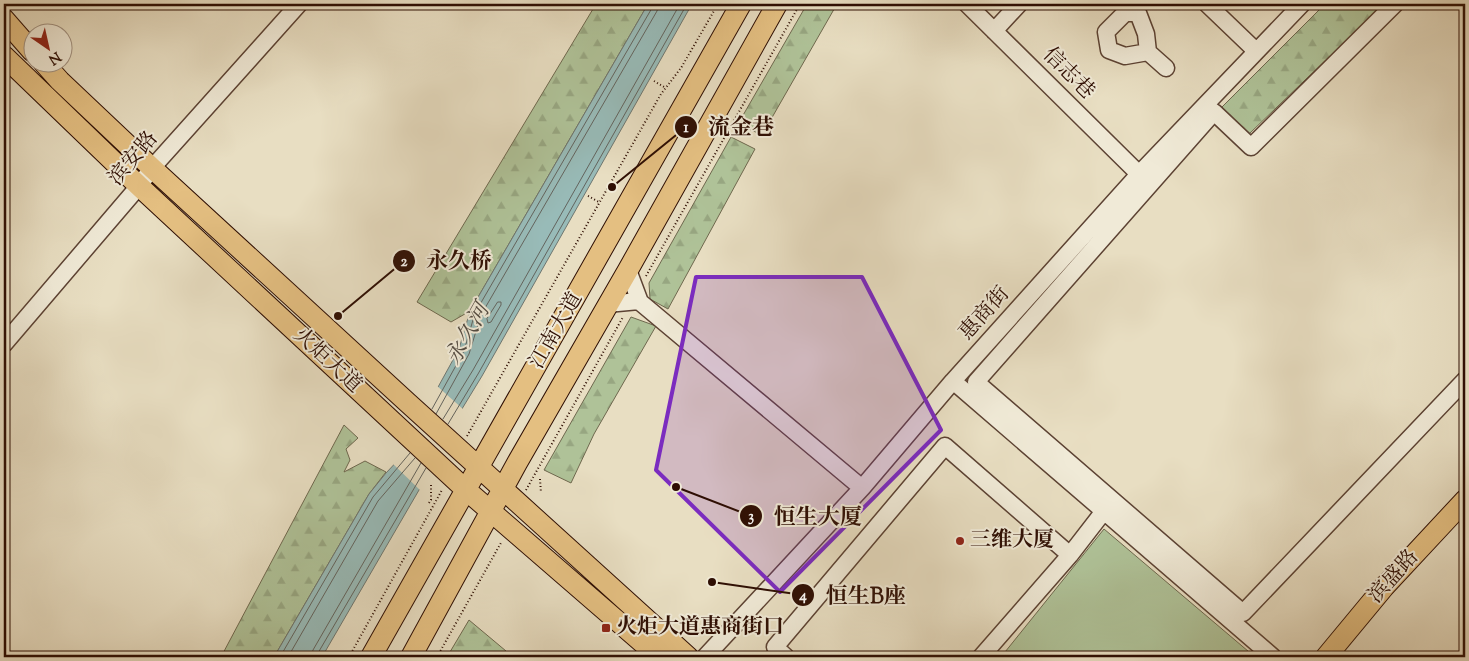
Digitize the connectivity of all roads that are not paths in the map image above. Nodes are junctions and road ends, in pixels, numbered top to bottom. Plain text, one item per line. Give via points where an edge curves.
1 (300, 4) edge
2 (742, 4) edge
3 (776, 4) edge
4 (967, 4) edge
5 (1019, 4) edge
6 (1207, 4) edge
7 (1302, 4) edge
8 (1396, 4) edge
9 (1132, 8) edge
10 (4, 19) edge
11 (994, 31) junction
12 (22, 40) edge
13 (1256, 51) junction
14 (1148, 52) junction
15 (4, 56) edge
16 (1166, 68) dead end
17 (52, 72) edge
18 (152, 168) junction
19 (1139, 174) junction
20 (139, 186) junction
21 (628, 270) junction
22 (635, 299) junction
23 (607, 304) junction
24 (4, 344) edge
25 (1465, 380) edge
26 (953, 381) junction
27 (479, 467) junction
28 (862, 488) junction
29 (465, 489) junction
30 (502, 489) junction
31 (1465, 500) edge
32 (1465, 510) edge
33 (490, 511) junction
34 (1104, 511) junction
35 (1070, 555) junction
36 (372, 657) edge
37 (411, 657) edge
38 (659, 657) edge
39 (688, 657) edge
40 (705, 657) edge
41 (786, 657) edge
42 (981, 657) edge
43 (1273, 657) edge
44 (1326, 657) edge
45 (1336, 657) edge

1 - 18 street, 滨安路
2 - 27 main road, 江南大道
3 - 21 main road, 江南大道
4 - 11 street, 信志巷
5 - 11 street
6 - 13 street
7 - 13 street, 惠商街
8 - 25 street via 1251,147 1214,112 976,382 1243,613
9 - 14 street via 1146,34
9 - 14 street via 1106,32 1109,50 1125,56
10 - 12 main road
11 - 19 street, 信志巷
13 - 19 street, 惠商街
14 - 16 street
15 - 20 main road, 火炬大道
17 - 18 main road, 火炬大道
18 - 20 street, 滨安路
18 - 27 main road, 火炬大道
19 - 26 street, 惠商街
20 - 24 street, 滨安路
20 - 29 main road, 火炬大道
21 - 22 street
21 - 23 main road, 江南大道
22 - 23 street
22 - 28 street
23 - 30 main road, 江南大道
26 - 28 street, 惠商街
26 - 34 street
27 - 29 main road, 江南大道
27 - 30 main road, 火炬大道
28 - 40 street, 惠商街
29 - 33 main road, 火炬大道
29 - 36 main road, 江南大道
30 - 33 main road, 江南大道
30 - 39 main road, 火炬大道
31 - 44 main road, 滨盛路 via 1384,587
32 - 45 main road, 滨盛路 via 1388,593
33 - 37 main road, 江南大道
33 - 38 main road, 火炬大道
34 - 35 street
34 - 43 street
35 - 41 street via 945,446 776,647
35 - 42 street

